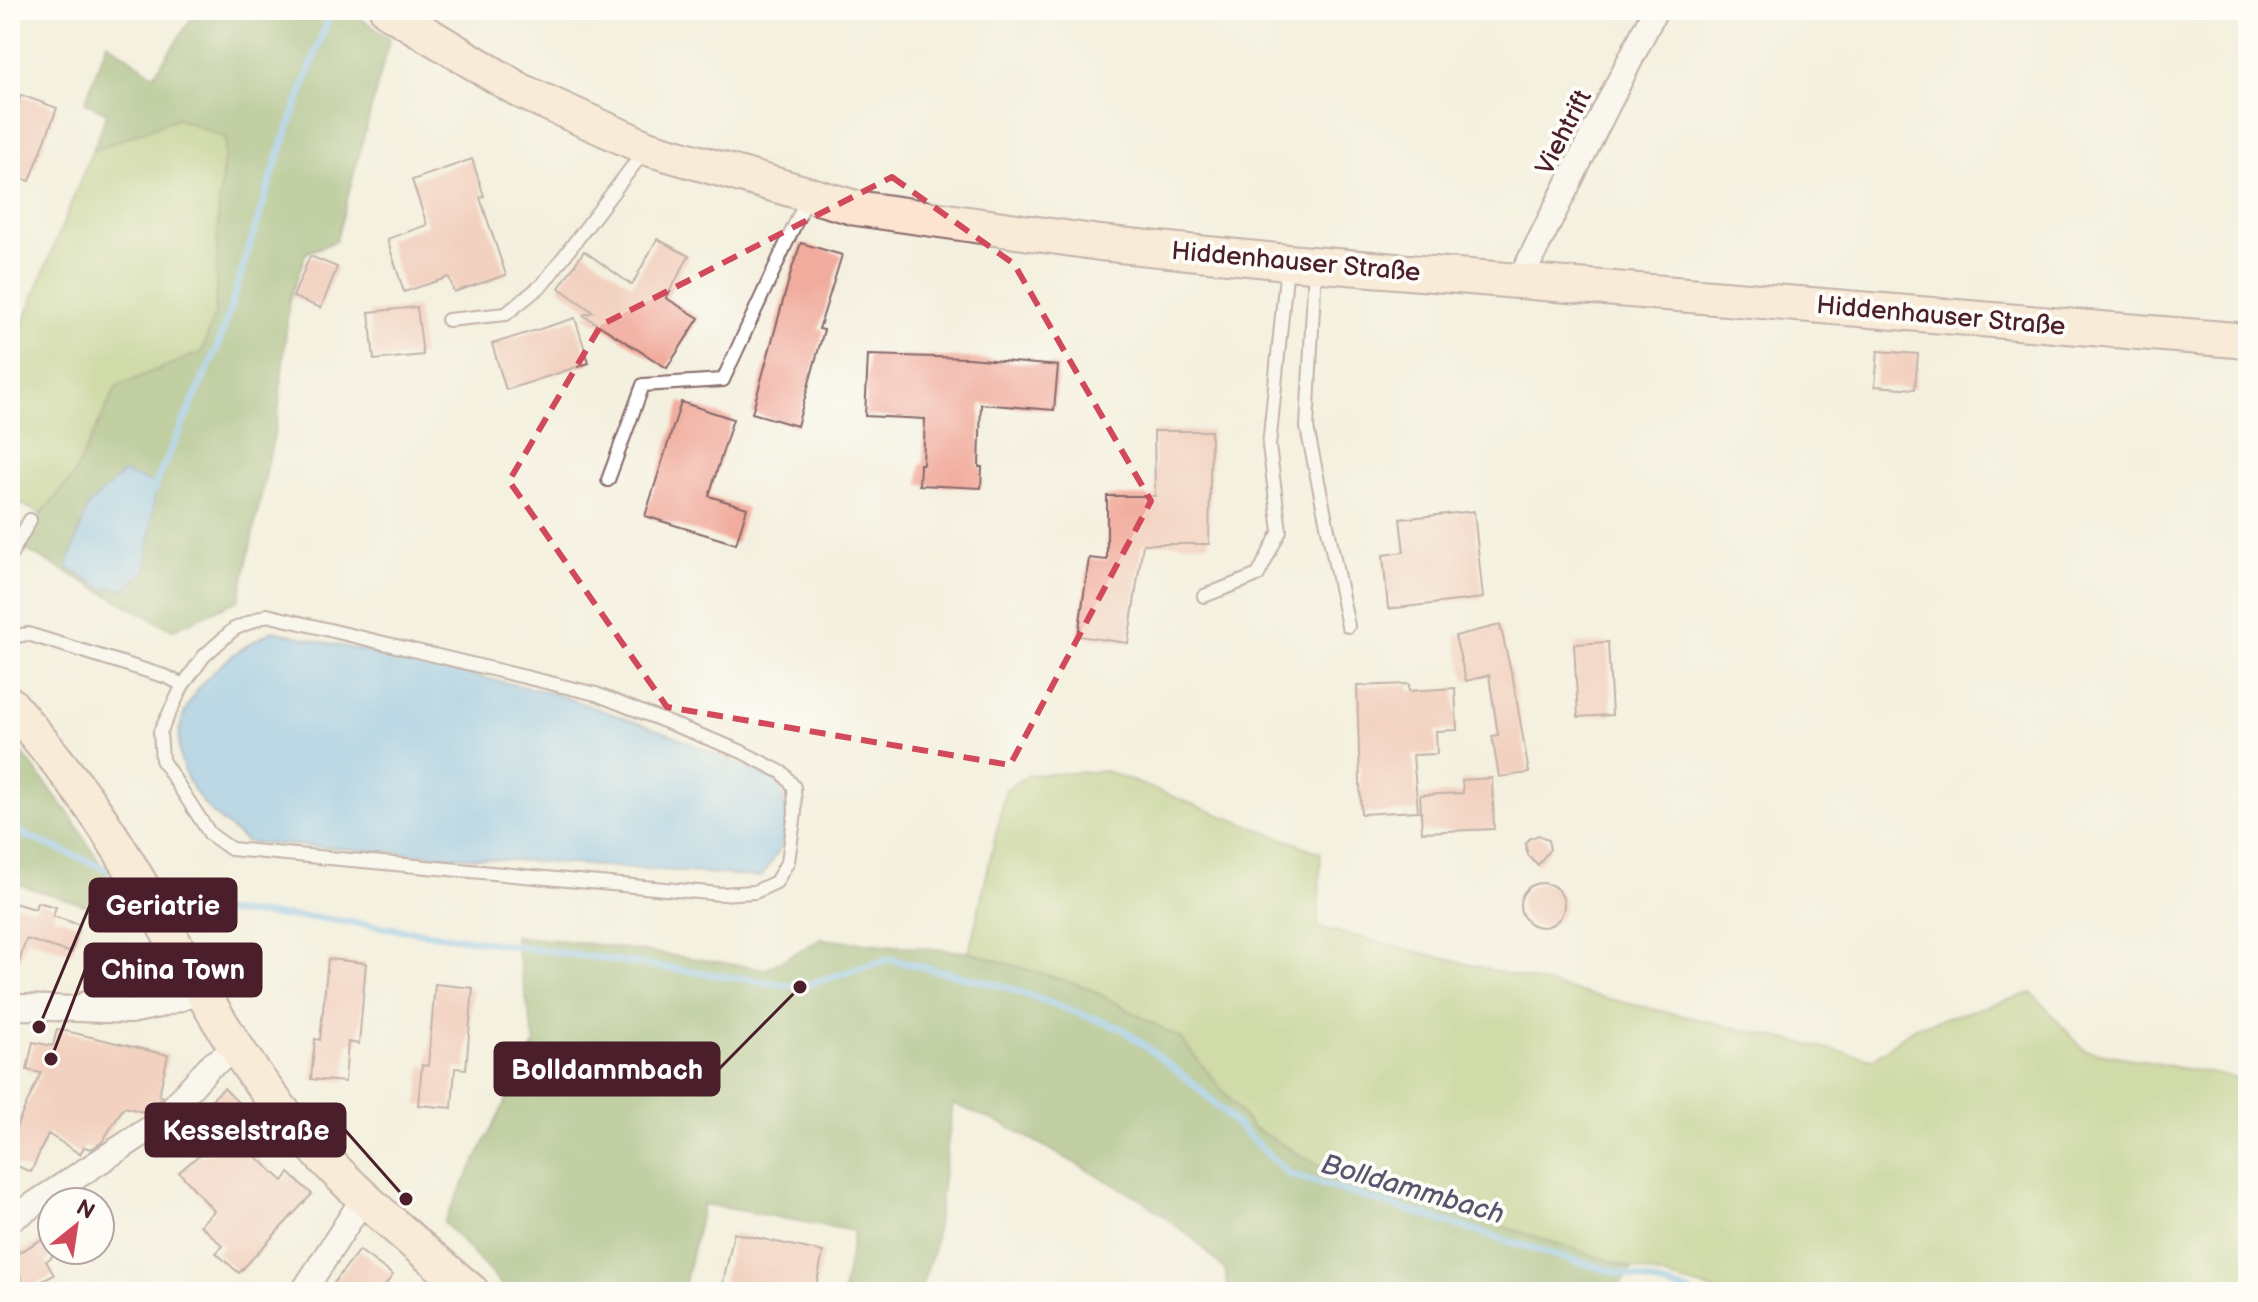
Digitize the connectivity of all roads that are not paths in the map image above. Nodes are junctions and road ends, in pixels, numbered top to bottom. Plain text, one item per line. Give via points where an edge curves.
1 (387, 10) edge
2 (1655, 10) edge
3 (647, 148) junction
4 (808, 196) junction
5 (1301, 263) junction
6 (1520, 280) junction
7 (448, 320) dead end
8 (2248, 341) edge
9 (608, 480) dead end
10 (30, 520) dead end
11 (10, 556) edge
12 (1204, 596) dead end
13 (1348, 626) dead end
14 (10, 637) edge
15 (183, 685) junction
16 (10, 704) edge
17 (175, 945) junction
18 (200, 992) junction
19 (14, 1002) edge
20 (78, 1009) junction
21 (237, 1049) junction
22 (363, 1199) junction
23 (10, 1220) edge
24 (303, 1292) edge
25 (472, 1292) edge

1 - 3 street, Hiddenhauser Straße via 521,91
2 - 6 street, Viehtrift
3 - 4 street, Hiddenhauser Straße
3 - 7 lane via 543,284 506,314
4 - 5 street, Hiddenhauser Straße via 856,208 1100,243
4 - 9 lane via 723,380 643,385
5 - 6 street, Hiddenhauser Straße
5 - 12 lane via 1269,446 1280,531 1258,575
5 - 13 lane via 1307,428
6 - 8 street, Hiddenhauser Straße
10 - 11 lane
14 - 15 lane via 28,634
15 - 15 lane via 204,656 234,629 267,615 596,694 783,773 794,787 788,861 776,882 755,892 720,894 231,849 210,834 162,760 160,732
16 - 17 street via 100,819
17 - 18 street
17 - 20 street
18 - 20 street via 131,1011
18 - 21 street
19 - 20 street
21 - 22 street via 310,1145
21 - 23 street via 210,1066 160,1122
22 - 24 street
22 - 25 street

